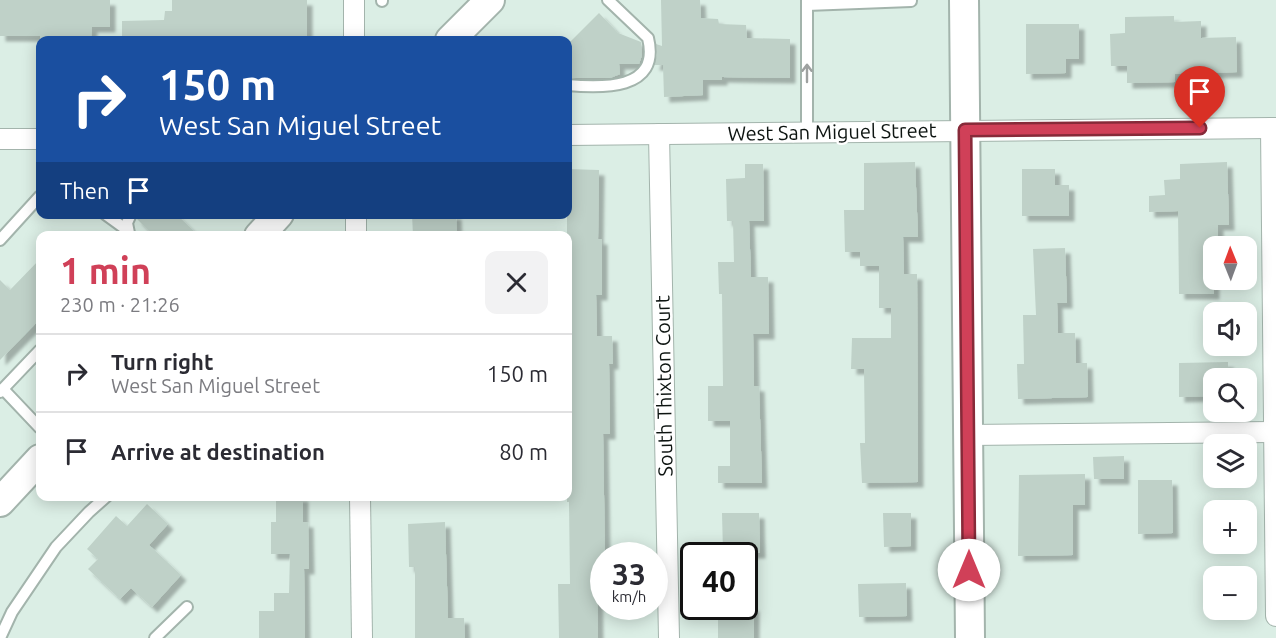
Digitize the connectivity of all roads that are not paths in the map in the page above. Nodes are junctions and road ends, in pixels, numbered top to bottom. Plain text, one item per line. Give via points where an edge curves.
1 (354, 0) edge
2 (490, 0) edge
3 (608, 0) edge
4 (964, 0) edge
5 (807, 2) edge
6 (911, 2) dead end
7 (354, 36) edge
8 (456, 36) edge
9 (572, 85) edge
10 (1274, 128) edge
11 (965, 130) junction
12 (807, 132) junction
13 (659, 134) junction
14 (572, 135) edge
15 (0, 139) edge
16 (36, 139) edge
17 (36, 200) edge
18 (112, 219) edge
19 (128, 231) edge
20 (0, 240) edge
21 (36, 354) edge
22 (1, 390) edge
23 (36, 424) edge
24 (1275, 432) edge
25 (968, 435) junction
26 (36, 463) edge
27 (101, 501) edge
28 (360, 501) edge
29 (0, 502) edge
30 (187, 607) dead end
31 (1276, 616) edge
32 (0, 638) edge
33 (155, 638) edge
34 (362, 638) edge
35 (669, 638) edge
36 (970, 638) edge

1 - 7 street
2 - 8 street
3 - 9 lane via 648,38 649,63 629,82 611,87
4 - 11 street
5 - 6 lane
12 -> 5 lane
10 - 11 street, West San Miguel Street
10 - 24 street
11 - 12 street, West San Miguel Street
11 - 25 street
12 - 13 street, West San Miguel Street
13 - 14 street, West San Miguel Street
13 - 35 street, South Thixton Court
15 - 16 street
17 - 20 lane
18 - 19 lane
21 - 22 lane
22 - 23 lane
24 - 25 street
24 - 31 street
25 - 36 street
26 - 29 street
27 - 32 lane via 56,548 12,612
28 - 34 street
30 - 33 lane

